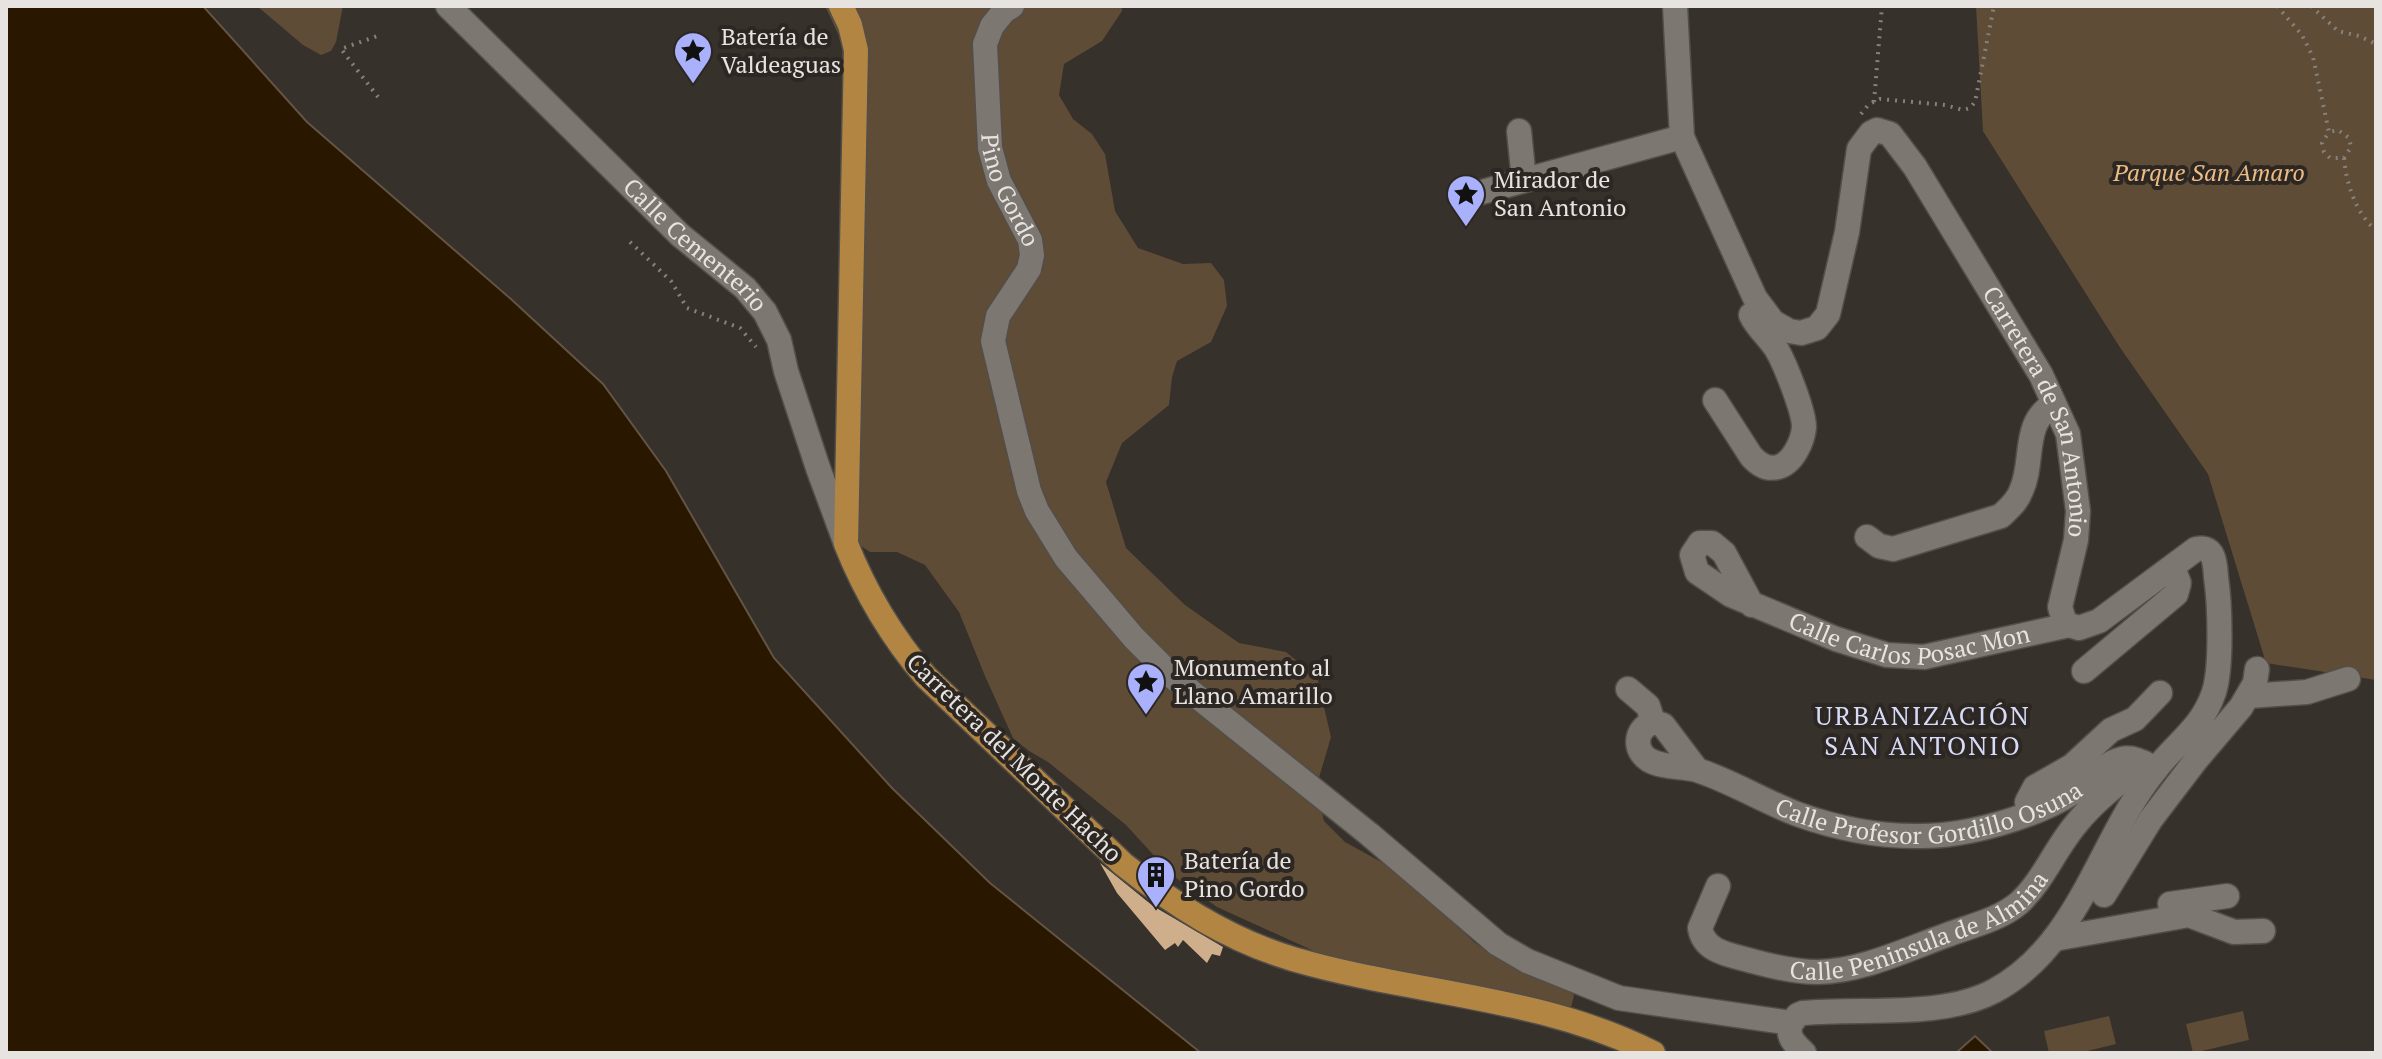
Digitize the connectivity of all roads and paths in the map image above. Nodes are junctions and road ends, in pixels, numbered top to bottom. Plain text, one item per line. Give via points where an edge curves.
1 (448, 6) edge
2 (841, 6) edge
3 (1012, 6) edge
4 (1675, 6) edge
5 (1882, 6) edge
6 (2277, 6) edge
7 (2311, 6) edge
8 (380, 35) dead end
9 (2376, 44) edge
10 (378, 97) dead end
11 (1874, 102) dead end
12 (1519, 131) dead end
13 (2329, 132) junction
14 (1682, 137) junction
15 (2344, 158) junction
16 (1524, 180) junction
17 (1482, 192) dead end
18 (2376, 230) edge
19 (630, 242) dead end
20 (1755, 298) junction
21 (759, 350) dead end
22 (1715, 400) dead end
23 (2054, 404) junction
24 (1867, 537) dead end
25 (846, 544) junction
26 (2173, 568) junction
27 (1752, 605) dead end
28 (2069, 625) junction
29 (2257, 669) dead end
30 (2084, 671) dead end
31 (2348, 679) dead end
32 (1628, 689) dead end
33 (2160, 693) dead end
34 (2249, 696) junction
35 (1653, 722) junction
36 (2150, 766) junction
37 (1697, 770) junction
38 (2029, 813) junction
39 (2141, 813) junction
40 (1718, 886) dead end
41 (2104, 895) dead end
42 (2227, 896) dead end
43 (2068, 918) junction
44 (2263, 931) dead end
45 (2054, 939) junction
46 (1791, 1023) junction
47 (1653, 1053) edge
48 (1804, 1053) edge

1 - 25 street, Calle Cementerio via 765,312
2 - 25 main road, Carretera del Monte Hacho via 856,50
3 - 46 street, Pino Gordo via 992,26 985,44 990,148 1032,255 1029,269 998,316 993,341 1023,470 1037,511 1066,558 1174,678 1498,944 1619,998
4 - 14 street, Carretera de San Antonio
5 - 11 path
6 - 13 path via 2313,57
7 - 9 path via 2338,31
8 - 10 path via 341,49
12 - 16 street
13 - 15 path via 2323,139 2324,152 2330,158
13 - 15 path via 2338,130 2349,138 2351,147
14 - 16 street
14 - 20 street, Carretera de San Antonio
15 - 18 path via 2351,191
16 - 17 street
19 - 21 path via 671,281 687,308 740,328
20 - 22 street via 1750,314 1781,358 1803,418 1802,437 1788,462 1778,467 1758,464
20 - 23 street, Carretera de San Antonio via 1773,322 1789,331 1809,331 1823,321 1847,232 1859,149 1871,133 1884,131 1915,167
23 - 24 street via 2035,423 2023,489 2001,516 1893,549
23 - 28 street, Carretera de San Antonio via 2068,434 2078,511 2060,607
25 - 47 main road, Carretera del Monte Hacho via 879,615 926,677 1123,864 1188,911 1228,934 1292,958 1566,1018
26 - 28 street via 2099,621 2079,628
26 - 30 street via 2179,583 2176,594
26 - 36 street via 2196,549 2214,556 2219,669 2196,728
27 - 28 street, Calle Carlos Posac Mon via 1836,639 1905,657 1947,653
29 - 34 street
31 - 34 street via 2307,692
32 - 35 street via 1648,706
33 - 38 street via 2135,719 2111,730 2072,766 2035,787 2027,802
34 - 39 street
35 - 37 street, Calle Profesor Gordillo Osuna via 1663,725
35 - 37 street, Calle Profesor Gordillo Osuna via 1638,736 1646,758
36 - 38 street, Calle Profesor Gordillo Osuna via 2128,758 2113,762 2069,795
36 - 39 street
36 - 40 street, Calle Peninsula de Almina via 2087,811 2015,905 1861,965 1796,971 1709,947 1700,928
37 - 38 street, Calle Profesor Gordillo Osuna via 1796,813 1896,835 1968,832
39 - 41 street
39 - 43 street
42 - 43 street
43 - 45 street
44 - 45 street via 2234,932 2189,915
45 - 46 street via 2013,980 1967,1002 1803,1013
46 - 48 street via 1791,1040

